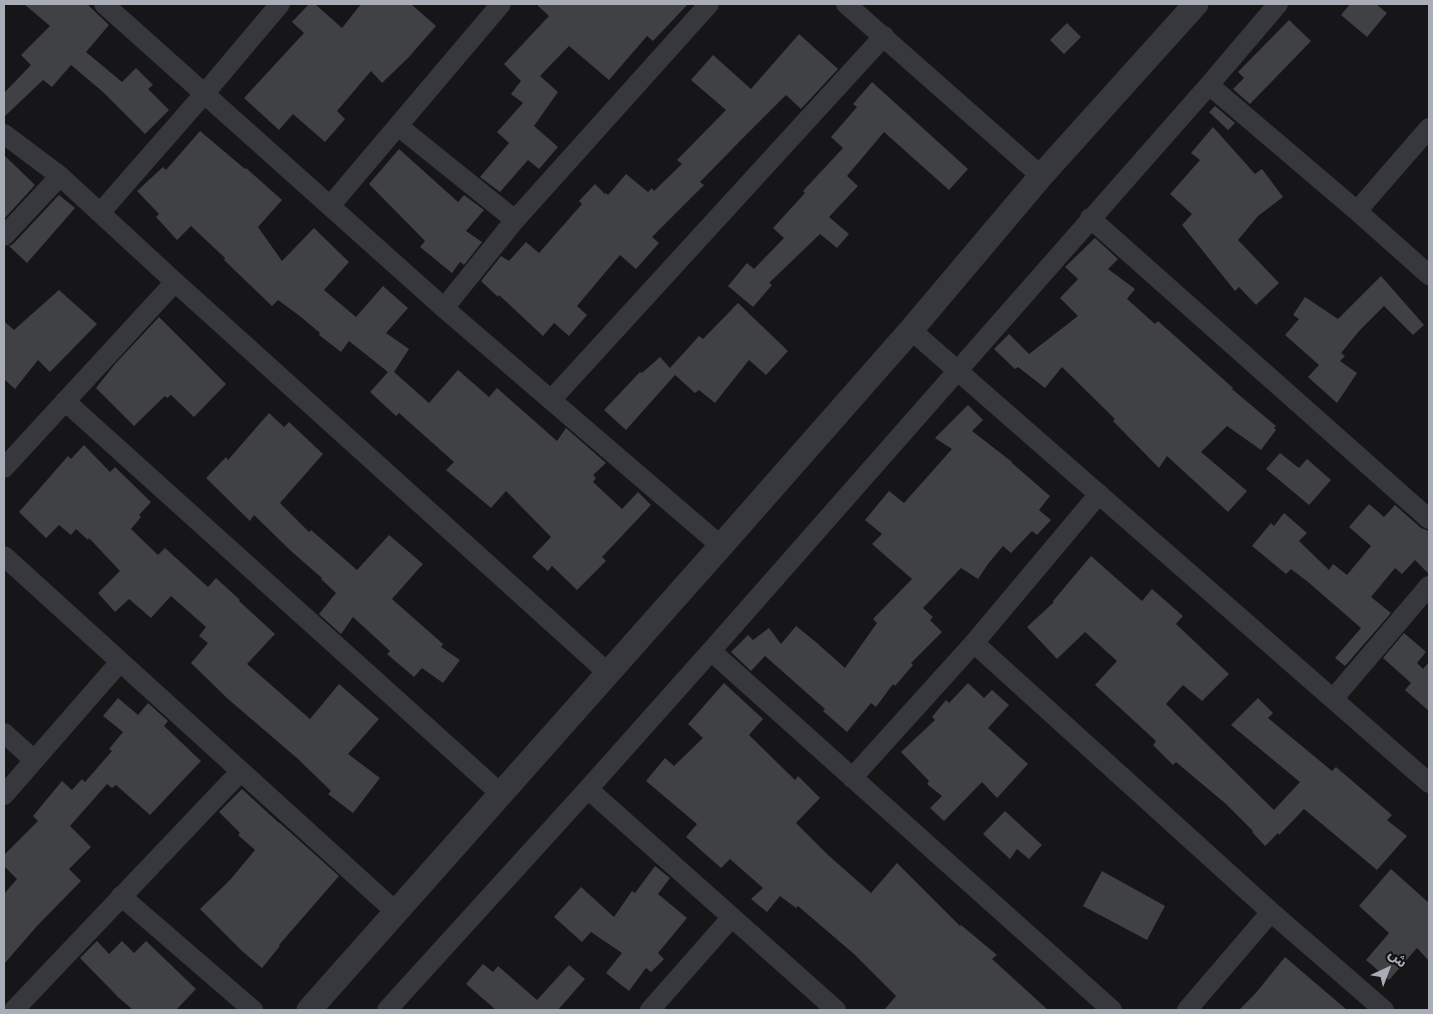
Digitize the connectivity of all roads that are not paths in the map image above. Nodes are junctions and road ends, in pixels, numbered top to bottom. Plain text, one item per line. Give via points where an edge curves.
1 (104, 4) edge
2 (280, 4) edge
3 (501, 4) edge
4 (709, 4) edge
5 (846, 4) edge
6 (1196, 4) edge
7 (1278, 4) edge
8 (884, 36) junction
9 (1209, 85) junction
10 (204, 93) junction
11 (398, 126) junction
12 (1429, 128) edge
13 (4, 134) edge
14 (60, 176) junction
15 (1041, 176) junction
16 (330, 206) junction
17 (1357, 211) junction
18 (100, 213) junction
19 (1090, 218) junction
20 (515, 220) junction
21 (4, 236) edge
22 (1429, 275) edge
23 (175, 282) junction
24 (444, 308) junction
25 (911, 330) junction
26 (957, 371) junction
27 (551, 400) junction
28 (65, 401) junction
29 (4, 468) edge
30 (1098, 494) junction
31 (1429, 519) edge
32 (721, 546) junction
33 (4, 556) edge
34 (1429, 586) edge
35 (974, 643) junction
36 (711, 651) junction
37 (120, 662) junction
38 (608, 673) junction
39 (1333, 699) junction
40 (4, 733) edge
41 (34, 760) junction
42 (241, 771) junction
43 (852, 778) junction
44 (1429, 783) edge
45 (588, 789) junction
46 (501, 794) junction
47 (4, 795) edge
48 (121, 896) junction
49 (396, 912) junction
50 (1271, 912) junction
51 (732, 917) junction
52 (14, 1010) edge
53 (253, 1010) edge
54 (309, 1010) edge
55 (387, 1010) edge
56 (650, 1010) edge
57 (836, 1010) edge
58 (1112, 1010) edge
59 (1187, 1010) edge
60 (1384, 1010) edge

1 - 10 street
2 - 10 street
3 - 11 street
4 - 20 street
5 - 8 street
6 - 15 street
7 - 9 street
8 - 15 street
8 - 27 street
9 - 17 street
9 - 19 street
10 - 16 street
10 - 18 street
11 - 16 street
11 - 20 street
12 - 17 street
13 - 14 street
14 - 18 street
14 - 21 street
15 - 25 street
16 - 24 street
17 - 22 street
18 - 23 street
19 - 26 street
19 - 31 street
20 - 24 street
23 - 28 street
23 - 38 street
24 - 27 street
25 - 26 street
25 - 32 street
26 - 30 street
26 - 36 street
27 - 32 street
28 - 29 street
28 - 46 street
30 - 35 street
30 - 39 street
32 - 38 street
33 - 37 street
34 - 39 street
35 - 43 street
35 - 50 street
36 - 43 street
36 - 45 street
37 - 41 street
37 - 42 street
38 - 46 street
39 - 44 street
40 - 41 street
41 - 47 street
42 - 48 street
42 - 49 street
43 - 58 street
45 - 51 street
45 - 55 street
46 - 49 street
48 - 52 street
48 - 53 street
49 - 54 street
50 - 59 street
50 - 60 street
51 - 56 street
51 - 57 street

